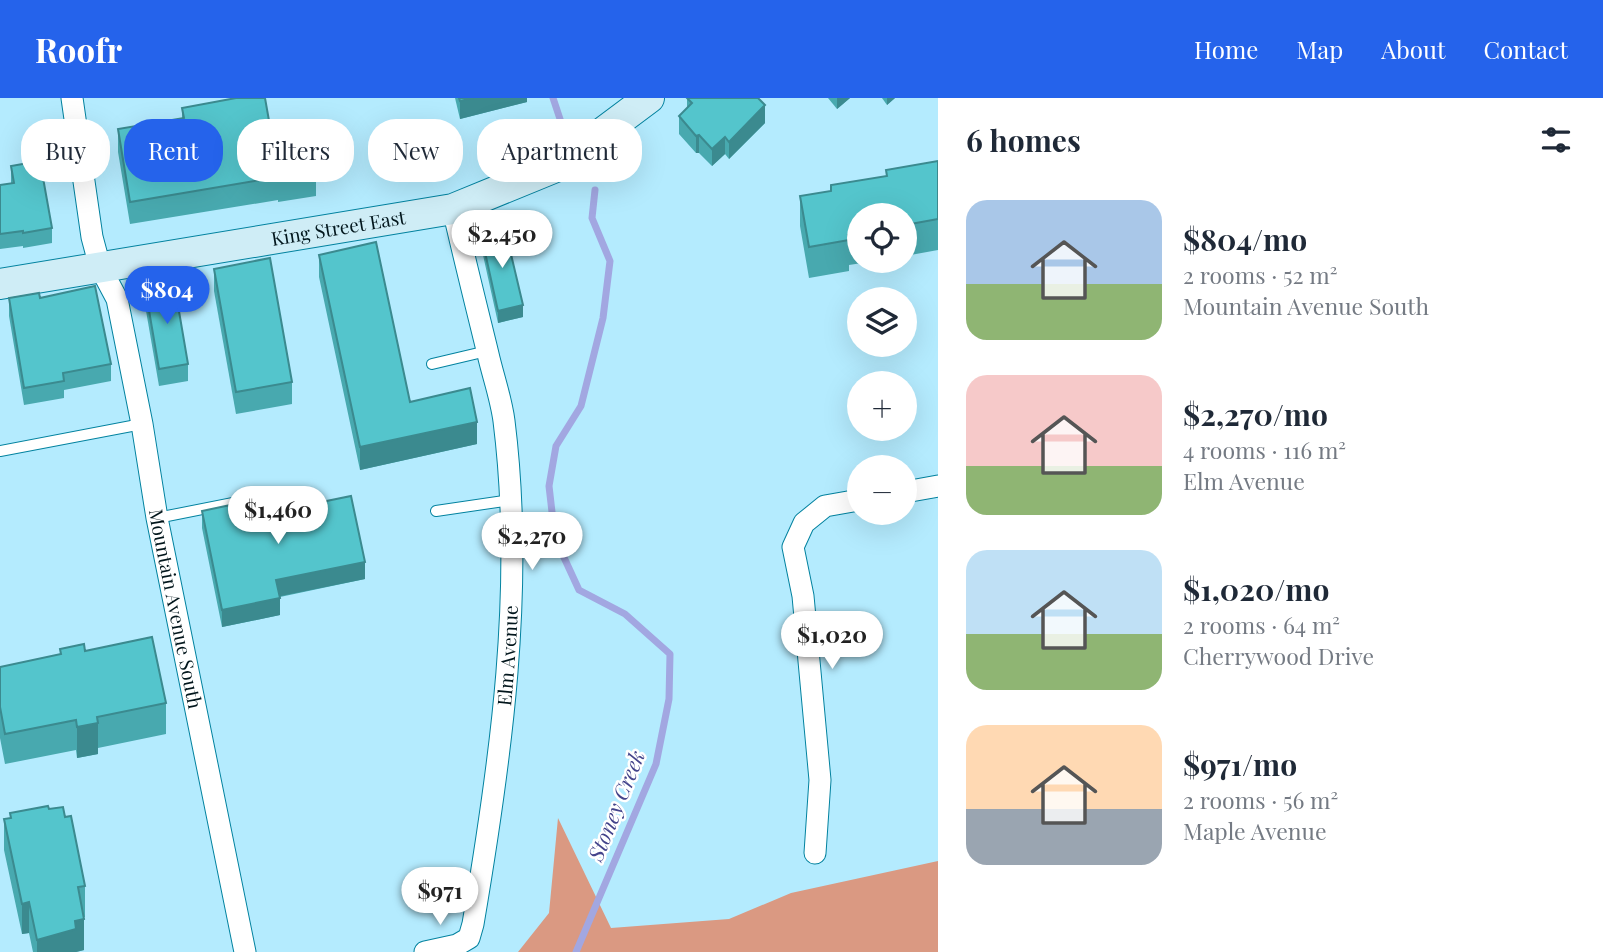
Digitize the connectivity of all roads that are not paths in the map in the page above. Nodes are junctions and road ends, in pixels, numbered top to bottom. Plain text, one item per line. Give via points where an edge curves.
1 (72, 98) edge
2 (649, 98) edge
3 (453, 209) junction
4 (100, 267) junction
5 (0, 284) edge
6 (487, 351) junction
7 (432, 364) dead end
8 (142, 424) junction
9 (0, 450) edge
10 (938, 486) edge
11 (917, 490) edge
12 (278, 494) dead end
13 (511, 500) junction
14 (847, 502) edge
15 (436, 511) dead end
16 (157, 518) junction
17 (816, 853) dead end
18 (245, 952) edge
19 (425, 952) edge

1 - 4 street, Mountain Avenue South
2 - 3 main road, King Street East via 558,166
3 - 4 main road, King Street East
3 - 6 street, Elm Avenue
4 - 5 main road, King Street East
4 - 8 street, Mountain Avenue South via 117,299
6 - 7 lane
6 - 13 street, Elm Avenue via 503,418
8 - 9 lane
8 - 16 street, Mountain Avenue South
10 - 11 street
12 - 16 lane
13 - 15 lane
13 - 19 street, Elm Avenue via 503,718 469,938
14 - 17 street via 825,506 804,523 793,547 803,596 818,753
16 - 18 street, Mountain Avenue South

